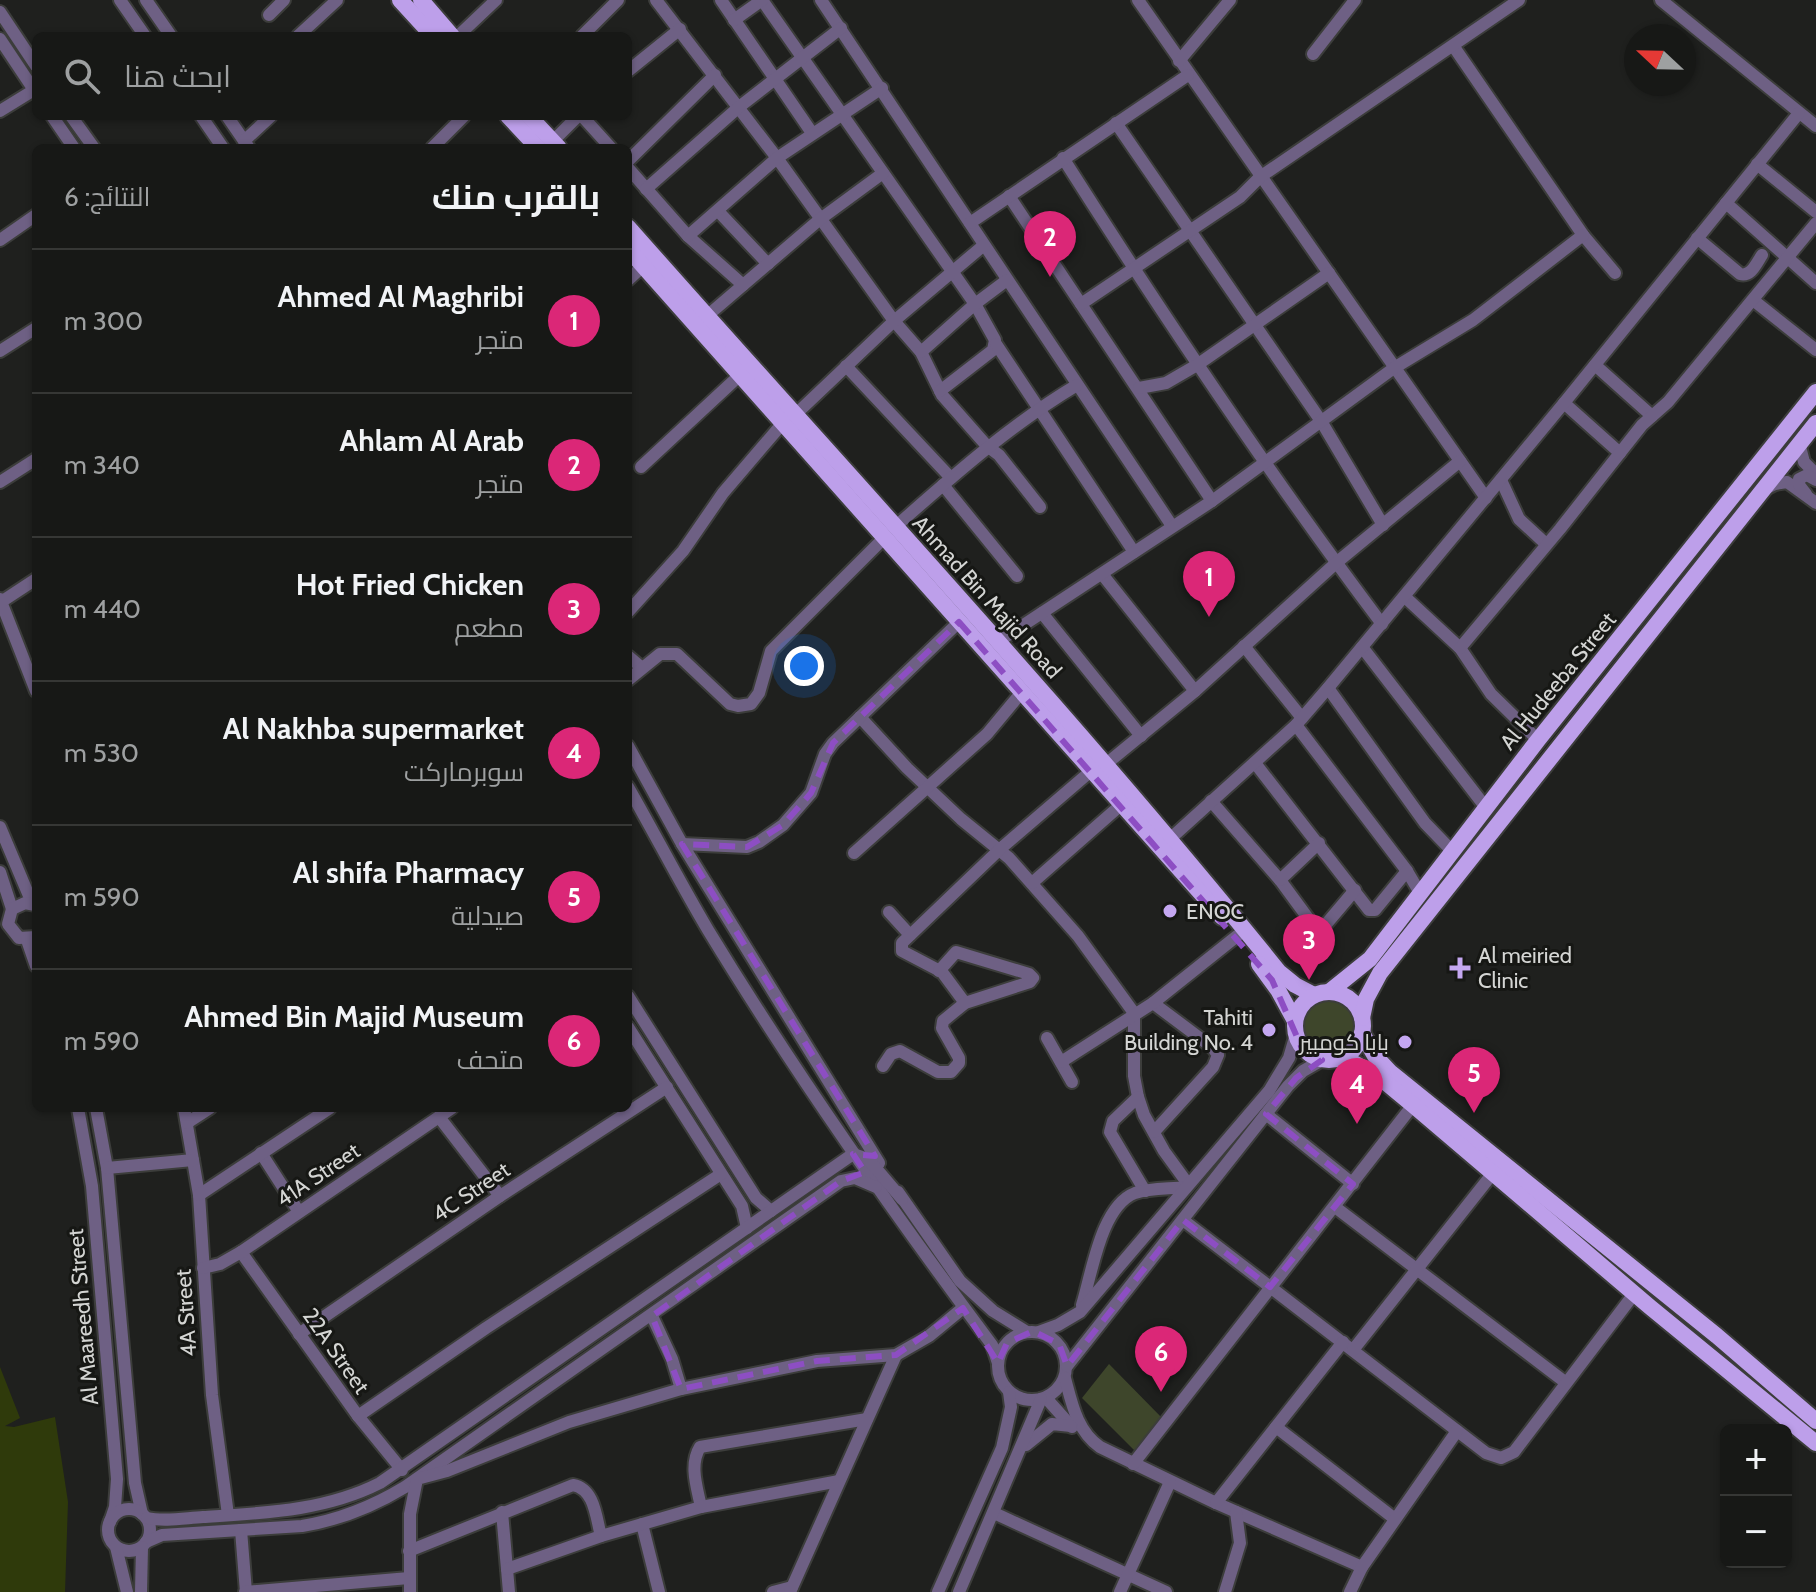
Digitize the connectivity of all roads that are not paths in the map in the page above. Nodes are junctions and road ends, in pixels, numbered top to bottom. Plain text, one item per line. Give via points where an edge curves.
1 (120, 0) edge
2 (146, 0) edge
3 (284, 0) edge
4 (337, 0) edge
5 (400, 0) edge
6 (421, 0) edge
7 (496, 0) edge
8 (617, 0) edge
9 (656, 0) edge
10 (721, 0) edge
11 (762, 0) edge
12 (821, 0) edge
13 (1138, 0) edge
14 (1230, 0) edge
15 (1355, 0) edge
16 (1519, 0) edge
17 (1661, 0) edge
18 (0, 12) edge
19 (269, 15) dead end
20 (734, 20) junction
21 (841, 28) junction
22 (680, 29) junction
23 (142, 32) edge
24 (168, 32) edge
25 (302, 32) edge
26 (429, 32) edge
27 (451, 32) edge
28 (460, 32) edge
29 (586, 32) edge
30 (0, 39) edge
31 (1454, 47) junction
32 (1313, 54) dead end
33 (803, 57) junction
34 (32, 60) edge
35 (1179, 61) junction
36 (632, 68) edge
37 (715, 75) junction
38 (1188, 75) junction
39 (774, 79) junction
40 (32, 87) edge
41 (882, 88) junction
42 (32, 93) edge
43 (739, 107) junction
44 (0, 111) edge
45 (1799, 113) junction
46 (844, 116) junction
47 (55, 120) edge
48 (74, 120) edge
49 (204, 120) edge
50 (230, 120) edge
51 (268, 120) edge
52 (460, 120) edge
53 (514, 120) edge
54 (532, 120) edge
55 (576, 120) edge
56 (584, 120) edge
57 (1116, 123) junction
58 (1816, 126) edge
59 (812, 133) junction
60 (71, 144) edge
61 (91, 144) edge
62 (220, 144) edge
63 (246, 144) edge
64 (248, 144) edge
65 (436, 144) edge
66 (547, 144) edge
67 (549, 144) edge
68 (552, 144) edge
69 (607, 144) edge
70 (632, 157) edge
71 (777, 158) junction
72 (1063, 158) junction
73 (1757, 164) junction
74 (632, 173) edge
75 (883, 173) junction
76 (1260, 177) junction
77 (646, 189) junction
78 (1009, 196) junction
79 (1726, 203) junction
80 (718, 211) junction
81 (1816, 212) edge
82 (32, 218) edge
83 (819, 220) junction
84 (970, 223) junction
85 (1816, 223) edge
86 (1190, 231) junction
87 (632, 232) edge
88 (1583, 235) junction
89 (688, 236) junction
90 (1697, 238) junction
91 (0, 240) edge
92 (984, 245) junction
93 (632, 254) edge
94 (1762, 255) dead end
95 (1788, 259) junction
96 (768, 264) junction
97 (643, 266) junction
98 (1133, 269) junction
99 (950, 271) junction
100 (1329, 273) junction
101 (1615, 273) dead end
102 (632, 276) edge
103 (1007, 280) junction
104 (1816, 283) edge
105 (743, 285) junction
106 (1753, 300) junction
107 (975, 304) junction
108 (1081, 304) junction
109 (707, 316) junction
110 (894, 321) junction
111 (1255, 325) junction
112 (32, 331) edge
113 (996, 344) junction
114 (1816, 350) edge
115 (0, 351) edge
116 (921, 352) junction
117 (1197, 365) junction
118 (1595, 365) junction
119 (846, 366) junction
120 (1394, 368) junction
121 (740, 375) junction
122 (1077, 385) junction
123 (1139, 388) junction
124 (940, 391) junction
125 (1816, 392) edge
126 (1564, 403) junction
127 (1040, 407) junction
128 (1652, 416) junction
129 (789, 419) junction
130 (1321, 421) junction
131 (1816, 423) edge
132 (1799, 443) junction
133 (987, 446) junction
134 (1620, 453) junction
135 (1460, 461) junction
136 (1264, 463) junction
137 (32, 466) edge
138 (641, 467) dead end
139 (1816, 477) edge
140 (1501, 480) junction
141 (0, 482) edge
142 (947, 482) junction
143 (1761, 492) junction
144 (1486, 498) junction
145 (1812, 500) edge
146 (1212, 501) junction
147 (1040, 507) dead end
148 (1383, 525) junction
149 (1172, 526) junction
150 (889, 532) junction
151 (1546, 544) junction
152 (1134, 552) junction
153 (1336, 563) junction
154 (1102, 574) junction
155 (1017, 576) dead end
156 (32, 582) edge
157 (1405, 597) junction
158 (1, 601) edge
159 (632, 608) edge
160 (1042, 613) junction
161 (959, 622) junction
162 (1382, 624) junction
163 (13, 639) junction
164 (999, 641) junction
165 (0, 644) edge
166 (1244, 646) junction
167 (1362, 647) junction
168 (1460, 648) junction
169 (632, 659) edge
170 (31, 662) edge
171 (641, 667) junction
172 (632, 676) edge
173 (1328, 688) junction
174 (1195, 691) junction
175 (1021, 693) junction
176 (860, 717) junction
177 (1299, 721) junction
178 (1141, 736) junction
179 (1538, 740) junction
180 (632, 753) edge
181 (1255, 763) junction
182 (1098, 768) junction
183 (926, 786) junction
184 (632, 794) edge
185 (1211, 801) junction
186 (1122, 804) junction
187 (1487, 809) junction
188 (0, 827) edge
189 (1171, 838) junction
190 (1319, 843) junction
191 (682, 844) junction
192 (999, 850) junction
193 (1453, 852) junction
194 (854, 853) dead end
195 (1407, 871) junction
196 (0, 872) edge
197 (1280, 880) junction
198 (1032, 883) junction
199 (1355, 890) junction
200 (1420, 893) junction
201 (32, 899) edge
202 (32, 904) edge
203 (12, 909) junction
204 (889, 912) dead end
205 (910, 935) junction
206 (1237, 936) junction
207 (31, 939) edge
208 (939, 971) junction
209 (1322, 994) junction
210 (632, 1002) edge
211 (965, 1003) junction
212 (1153, 1003) junction
213 (1134, 1013) junction
214 (1362, 1025) junction
215 (1295, 1028) junction
216 (632, 1033) edge
217 (1047, 1038) dead end
218 (1343, 1057) junction
219 (1322, 1060) junction
220 (1061, 1062) junction
221 (883, 1066) dead end
222 (1072, 1082) dead end
223 (667, 1087) junction
224 (1138, 1097) junction
225 (1413, 1105) junction
226 (632, 1110) edge
227 (79, 1112) edge
228 (97, 1112) edge
229 (185, 1112) edge
230 (204, 1112) edge
231 (324, 1112) edge
232 (446, 1112) edge
233 (629, 1112) edge
234 (1266, 1114) junction
235 (439, 1117) junction
236 (187, 1123) junction
237 (1154, 1132) junction
238 (702, 1143) junction
239 (261, 1153) junction
240 (853, 1154) junction
241 (193, 1160) junction
242 (107, 1168) junction
243 (1493, 1173) junction
244 (721, 1174) junction
245 (741, 1175) junction
246 (811, 1183) junction
247 (1353, 1184) junction
248 (1187, 1186) junction
249 (876, 1187) junction
250 (1145, 1191) junction
251 (199, 1195) junction
252 (500, 1196) junction
253 (902, 1199) junction
254 (1335, 1207) junction
255 (771, 1211) junction
256 (299, 1212) junction
257 (1183, 1220) junction
258 (780, 1224) junction
259 (747, 1228) junction
260 (714, 1249) junction
261 (241, 1252) junction
262 (203, 1268) junction
263 (1417, 1271) junction
264 (1270, 1287) junction
265 (1634, 1294) junction
266 (963, 1308) junction
267 (1080, 1312) junction
268 (648, 1318) junction
269 (1033, 1332) junction
270 (299, 1334) junction
271 (1348, 1346) junction
272 (896, 1355) junction
273 (998, 1363) junction
274 (1066, 1372) junction
275 (1565, 1382) junction
276 (681, 1389) junction
277 (1009, 1392) junction
278 (1044, 1399) junction
279 (358, 1416) junction
280 (867, 1419) junction
281 (1816, 1421) edge
282 (1071, 1426) junction
283 (1276, 1427) junction
284 (1457, 1431) junction
285 (1085, 1434) junction
286 (1816, 1443) edge
287 (1021, 1450) junction
288 (1133, 1464) junction
289 (402, 1470) junction
290 (417, 1479) junction
291 (839, 1481) junction
292 (1170, 1482) junction
293 (385, 1499) junction
294 (1216, 1503) junction
295 (701, 1507) junction
296 (502, 1512) junction
297 (1236, 1512) junction
298 (994, 1513) junction
299 (410, 1514) junction
300 (228, 1515) junction
301 (145, 1516) junction
302 (1395, 1519) junction
303 (110, 1522) junction
304 (642, 1524) junction
305 (241, 1530) junction
306 (601, 1536) junction
307 (144, 1545) junction
308 (116, 1547) junction
309 (409, 1551) junction
310 (1362, 1567) junction
311 (507, 1569) junction
312 (1128, 1575) junction
313 (409, 1585) edge
314 (791, 1590) edge
315 (127, 1592) edge
316 (141, 1592) edge
317 (246, 1592) edge
318 (509, 1592) edge
319 (659, 1592) edge
320 (773, 1592) edge
321 (938, 1592) edge
322 (959, 1592) edge
323 (1120, 1592) edge
324 (1166, 1592) edge
325 (1225, 1592) edge
326 (1350, 1592) edge

1 - 23 street
2 - 24 street
3 - 19 street
4 - 25 street
5 - 26 main road
6 - 27 main road
7 - 28 street
8 - 29 street
9 - 22 street
10 - 20 street
11 - 20 street
11 - 33 street
12 - 21 street
13 - 35 street
14 - 35 street
15 - 32 street
16 - 31 street
17 - 45 street
18 - 34 street
20 - 39 street
21 - 33 street
21 - 41 street
22 - 36 street
22 - 37 street
30 - 40 street
31 - 76 street
31 - 88 street
33 - 39 street
33 - 46 street
35 - 38 street
37 - 43 street
37 - 70 street
38 - 57 street
38 - 76 street
39 - 43 street
39 - 59 street
41 - 46 street
41 - 84 street
42 - 44 street
43 - 71 street
43 - 77 street
45 - 58 street
45 - 73 street
46 - 59 street
46 - 75 street
47 - 60 street
48 - 61 street
49 - 62 street
50 - 63 street
51 - 64 street
52 - 65 street
53 - 66 main road
54 - 67 main road
55 - 68 street
56 - 69 street
57 - 72 street
57 - 86 street
59 - 71 street
71 - 80 street
71 - 83 street
72 - 78 street
72 - 98 street
73 - 79 street
73 - 81 street
74 - 77 street
75 - 83 street
75 - 99 street
76 - 86 street
76 - 100 street
77 - 89 street
78 - 84 street
78 - 108 street
79 - 90 street
79 - 95 street
80 - 89 street
80 - 96 street
82 - 91 street
83 - 96 street
83 - 110 street
84 - 92 street
85 - 95 street
86 - 98 street
86 - 111 street
87 - 109 main road, Ahmad Bin Majid Road
88 - 101 street
88 - 120 street via 1473,320
89 - 105 street
90 - 94 street via 1740,274 1745,275
90 - 118 street
92 - 99 street
92 - 103 street
93 - 97 main road, Ahmad Bin Majid Road
95 - 104 street
95 - 106 street
96 - 105 street
97 - 102 street
97 - 121 main road, Ahmad Bin Majid Road
98 - 108 street
98 - 117 street
99 - 107 street
99 - 110 street
100 - 111 street
100 - 120 street
103 - 107 street
103 - 122 street
105 - 109 street
106 - 114 street
106 - 128 street
107 - 113 street
107 - 116 street
108 - 123 street
109 - 129 main road, Ahmad Bin Majid Road
110 - 116 street
110 - 119 street
111 - 117 street
111 - 130 street
112 - 115 street
113 - 124 street
113 - 127 street
116 - 124 street
117 - 123 street via 1166,383
117 - 136 street
118 - 126 street
118 - 128 street
119 - 129 street
119 - 142 street
120 - 130 street
120 - 135 street
121 - 129 main road, Ahmad Bin Majid Road
121 - 138 street
122 - 127 street
122 - 149 street
123 - 146 street
124 - 133 street
125 - 179 main road, Al Hudeeba Street
126 - 134 street
126 - 140 street
127 - 133 street
127 - 152 street
128 - 134 street
129 - 150 main road, Ahmad Bin Majid Road
129 - 159 street
130 - 136 street
130 - 148 street
131 - 132 main road, Al Hudeeba Street
132 - 139 street via 1804,462
132 - 143 main road, Al Hudeeba Street
133 - 142 street
133 - 147 street
134 - 151 street
135 - 144 street
135 - 148 street
136 - 146 street
136 - 153 street
137 - 141 street
139 - 145 street via 1799,479
140 - 144 street
140 - 151 street via 1519,519
142 - 150 street
142 - 155 street
143 - 145 street via 1787,482
143 - 214 main road, Al Hudeeba Street via 1380,973 1366,999
144 - 157 street
146 - 149 street
148 - 153 street
149 - 152 street
150 - 161 main road, Ahmad Bin Majid Road
150 - 164 main road, Ahmad Bin Majid Road
150 - 171 street via 771,651 751,704 730,704 677,654 660,654
151 - 168 street
152 - 154 street
153 - 162 street
153 - 166 street
154 - 160 street
154 - 174 street
156 - 158 street
157 - 162 street
157 - 168 street
158 - 163 street
160 - 164 street
160 - 178 street
161 - 175 main road, Ahmad Bin Majid Road
161 - 176 street
162 - 167 street
163 - 165 street
163 - 170 street
164 - 182 main road, Ahmad Bin Majid Road
166 - 174 street
166 - 177 street
167 - 173 street
167 - 187 street
168 - 179 street via 1491,694
169 - 171 street
171 - 172 street
173 - 177 street
173 - 193 street via 1425,823
174 - 178 street
175 - 182 main road, Ahmad Bin Majid Road
175 - 183 street via 987,734
176 - 183 street
176 - 191 street via 825,754 811,793 783,825 747,847
177 - 181 street
177 - 195 street
178 - 182 street
179 - 187 main road, Al Hudeeba Street
180 - 191 street
181 - 185 street
181 - 190 street
182 - 186 main road, Ahmad Bin Majid Road
182 - 189 main road, Ahmad Bin Majid Road
182 - 192 street
183 - 192 street
183 - 194 street
184 - 240 street via 708,929
185 - 189 street
185 - 197 street
186 - 198 street
186 - 206 main road, Ahmad Bin Majid Road
187 - 193 main road, Al Hudeeba Street
188 - 201 street
189 - 209 main road, Ahmad Bin Majid Road via 1279,972 1295,985
190 - 197 street
190 - 199 street
191 - 253 street
192 - 198 street
192 - 205 street
193 - 200 main road, Al Hudeeba Street
195 - 199 street via 1375,910 1369,910
195 - 200 street
196 - 203 street
197 - 199 street via 1319,929
198 - 213 street
200 - 209 main road, Al Hudeeba Street via 1370,959
202 - 203 street
203 - 207 street via 10,930
204 - 205 street
205 - 208 street via 902,951
206 - 212 street
206 - 215 main road, Ahmad Bin Majid Road via 1272,980
208 - 211 street
208 - 211 street via 954,952 1033,978
209 - 214 main road via 1353,1002
209 - 215 main road via 1305,1002
210 - 245 street
211 - 221 street via 942,1023 959,1058 951,1072 938,1072 900,1051
212 - 213 street
212 - 237 street via 1218,1055
213 - 220 street
213 - 224 street
214 - 218 main road via 1352,1051
214 - 281 main road via 1375,1056 1390,1072
215 - 219 main road via 1301,1046
215 - 248 street via 1289,1058 1277,1080
216 - 223 street
217 - 220 street
218 - 219 main road
218 - 225 main road via 1378,1076
219 - 234 street via 1296,1078
220 - 222 street
223 - 226 street, 4C Street
223 - 238 street
224 - 237 street
224 - 250 street via 1113,1121 1110,1132
225 - 243 main road
225 - 247 street
227 - 303 street, Al Maareedh Street via 92,1186 117,1479
228 - 242 street, Al Maareedh Street
229 - 236 street, 4A Street
230 - 236 street
231 - 239 street
232 - 235 street, 41A Street
233 - 252 street, 4C Street
234 - 247 street
234 - 257 street
235 - 252 street
235 - 256 street, 41A Street
236 - 241 street, 4A Street
237 - 248 street
238 - 244 street
238 - 245 street via 710,1142 730,1175
239 - 251 street
239 - 256 street
240 - 246 street
240 - 249 street
240 - 253 street via 868,1159
241 - 242 street
241 - 251 street, 4A Street
242 - 301 street, Al Maareedh Street via 135,1483
243 - 263 street
243 - 265 main road
244 - 259 street via 745,1212
244 - 279 street
245 - 255 street
246 - 255 street
246 - 258 street via 817,1185 816,1193
247 - 254 street
248 - 250 street
248 - 267 street
249 - 258 street via 848,1178
249 - 266 street
250 - 267 street via 1121,1202 1109,1218
251 - 262 street, 4A Street
252 - 270 street, 4C Street
253 - 269 street via 960,1281 993,1311
254 - 263 street
254 - 264 street
255 - 259 street
256 - 261 street, 41A Street
257 - 264 street
257 - 274 street
258 - 268 street
259 - 260 street
260 - 268 street via 644,1303 640,1311
260 - 289 street
261 - 262 street, 41A Street
261 - 270 street, 22A Street
262 - 300 street, 4A Street
263 - 271 street
263 - 275 street
264 - 271 street
264 - 288 street
265 - 275 street
265 - 286 main road
266 - 272 street
266 - 273 street via 992,1345
267 - 269 street
268 - 276 street via 672,1359
268 - 290 street
269 - 273 street via 1007,1343
269 - 274 street via 1059,1344
270 - 279 street, 22A Street
271 - 283 street
271 - 284 street
272 - 276 street via 817,1361
272 - 280 street
273 - 277 street
274 - 278 street via 1060,1387
274 - 285 street via 1074,1412
275 - 284 street via 1508,1456 1486,1453
276 - 290 street via 569,1422
277 - 278 street via 1026,1401
277 - 321 street via 1002,1448
278 - 282 street
278 - 287 street
279 - 289 street, 22A Street
280 - 291 street
280 - 295 street via 700,1447 694,1470
282 - 285 street
282 - 287 street via 1052,1424
283 - 294 street
283 - 302 street
284 - 302 street
285 - 288 street
287 - 298 street
288 - 292 street
289 - 300 street via 358,1495 327,1505
290 - 293 street
290 - 299 street
291 - 295 street
291 - 314 street
292 - 294 street
292 - 312 street
293 - 299 street via 400,1502
293 - 305 street via 323,1523
294 - 297 street
295 - 304 street
296 - 306 street via 579,1486 589,1494
296 - 309 street
296 - 311 street
297 - 310 street
297 - 325 street via 1240,1543
298 - 312 street
298 - 322 street
299 - 309 street
300 - 301 street
301 - 303 street via 126,1509
301 - 307 street via 150,1529
302 - 310 street
303 - 308 street via 109,1535
304 - 306 street
304 - 319 street
305 - 307 street via 162,1535
305 - 317 street
306 - 311 street
307 - 308 street via 129,1551
307 - 316 street
308 - 315 street
309 - 313 street
310 - 326 street
311 - 318 street
312 - 323 street
312 - 324 street
313 - 317 street
314 - 320 street

